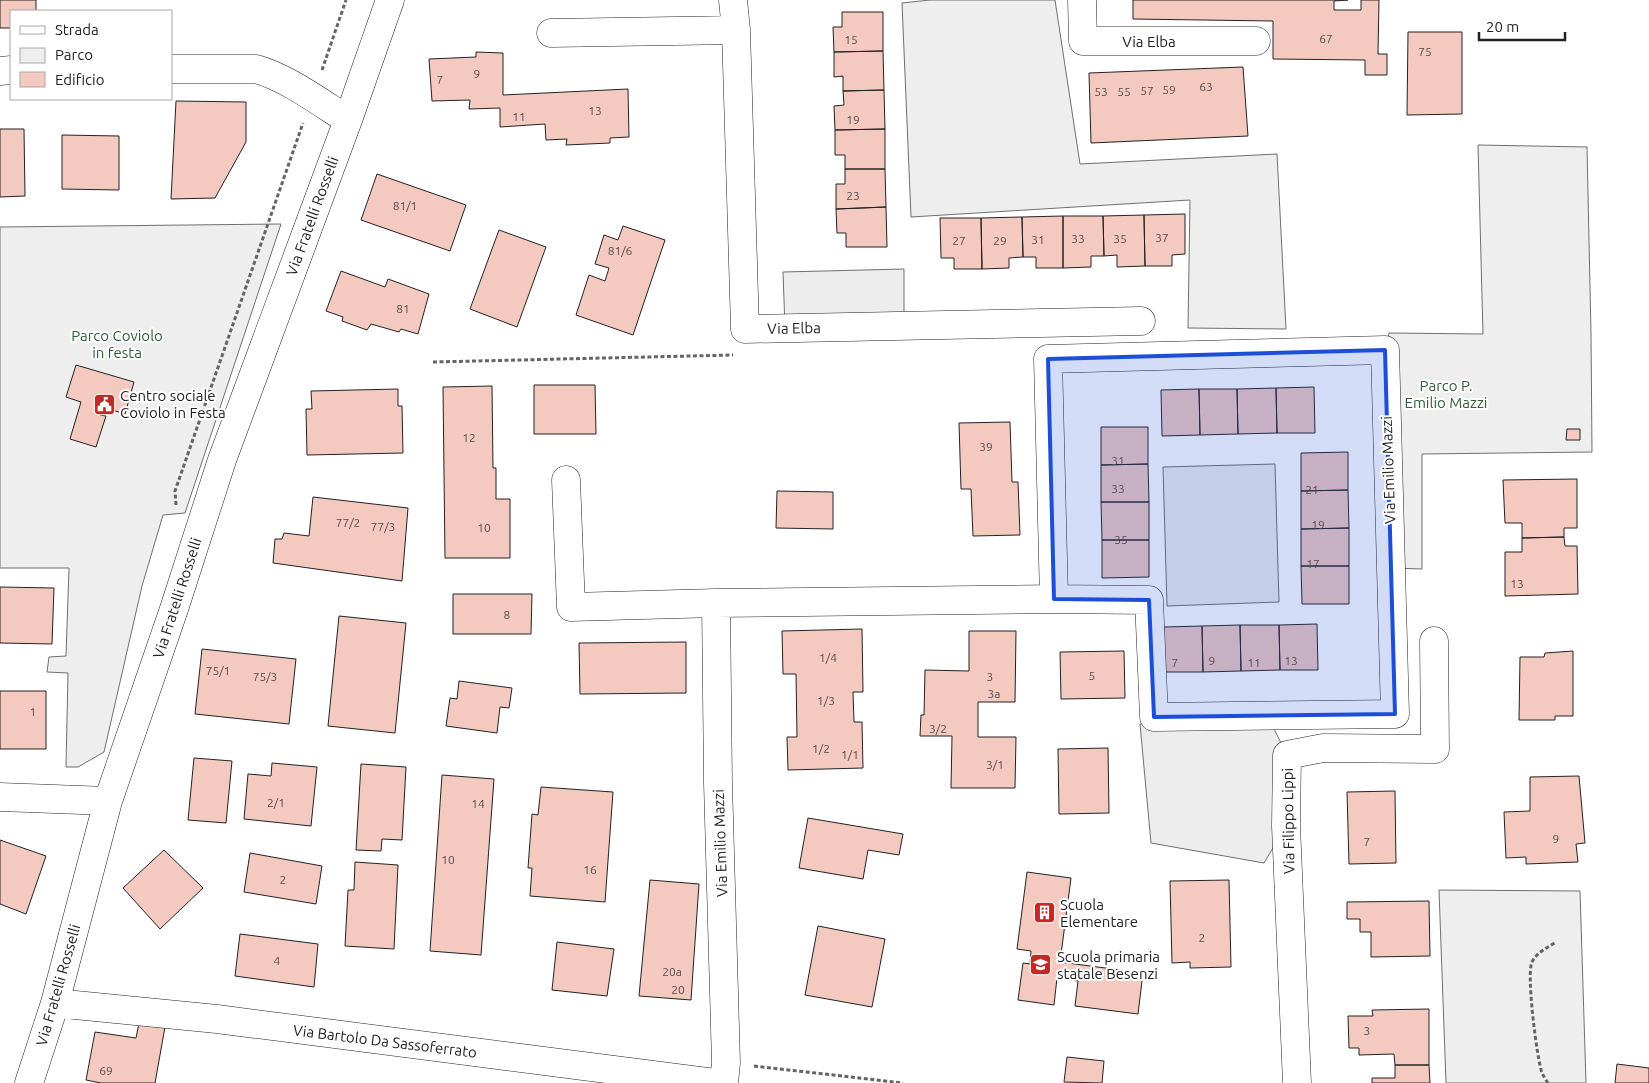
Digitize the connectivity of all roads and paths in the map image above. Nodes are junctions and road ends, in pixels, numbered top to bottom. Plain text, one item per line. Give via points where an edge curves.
1 (390, 0) edge
2 (733, 0) edge
3 (1082, 0) edge
4 (736, 30) junction
5 (552, 32) dead end
6 (1256, 41) dead end
7 (172, 70) edge
8 (348, 120) junction
9 (1141, 321) dead end
10 (745, 329) junction
11 (433, 362) dead end
12 (566, 480) dead end
13 (1054, 599) junction
14 (716, 603) junction
15 (1434, 641) dead end
16 (0, 797) edge
17 (108, 801) junction
18 (1556, 942) dead end
19 (55, 1003) junction
20 (29, 1083) edge
21 (715, 1083) edge
22 (724, 1083) edge
23 (1297, 1083) edge
24 (1548, 1083) edge

1 - 8 street, Via Fratelli Rosselli
2 - 4 street, Via Elba
3 - 6 street, Via Elba via 1083,41
4 - 5 street
4 - 10 street, Via Elba
7 - 8 street via 256,69 267,72
8 - 17 street, Via Fratelli Rosselli via 222,460
9 - 10 street, Via Elba
10 - 11 path via 745,354
12 - 14 street, Via Emilio Mazzi via 571,607
13 - 13 street, Via Emilio Mazzi via 1149,600 1154,717 1395,714 1384,350 1048,359
13 - 14 street, Via Emilio Mazzi
14 - 22 street, Via Emilio Mazzi
15 - 23 street, Via Filippo Lippi via 1435,749 1323,748 1287,755 1286,826
16 - 17 street
17 - 19 street, Via Fratelli Rosselli
18 - 24 path via 1541,951 1531,963 1538,1057
19 - 20 street, Via Fratelli Rosselli
19 - 21 street, Via Bartolo Da Sassoferrato via 217,1019

